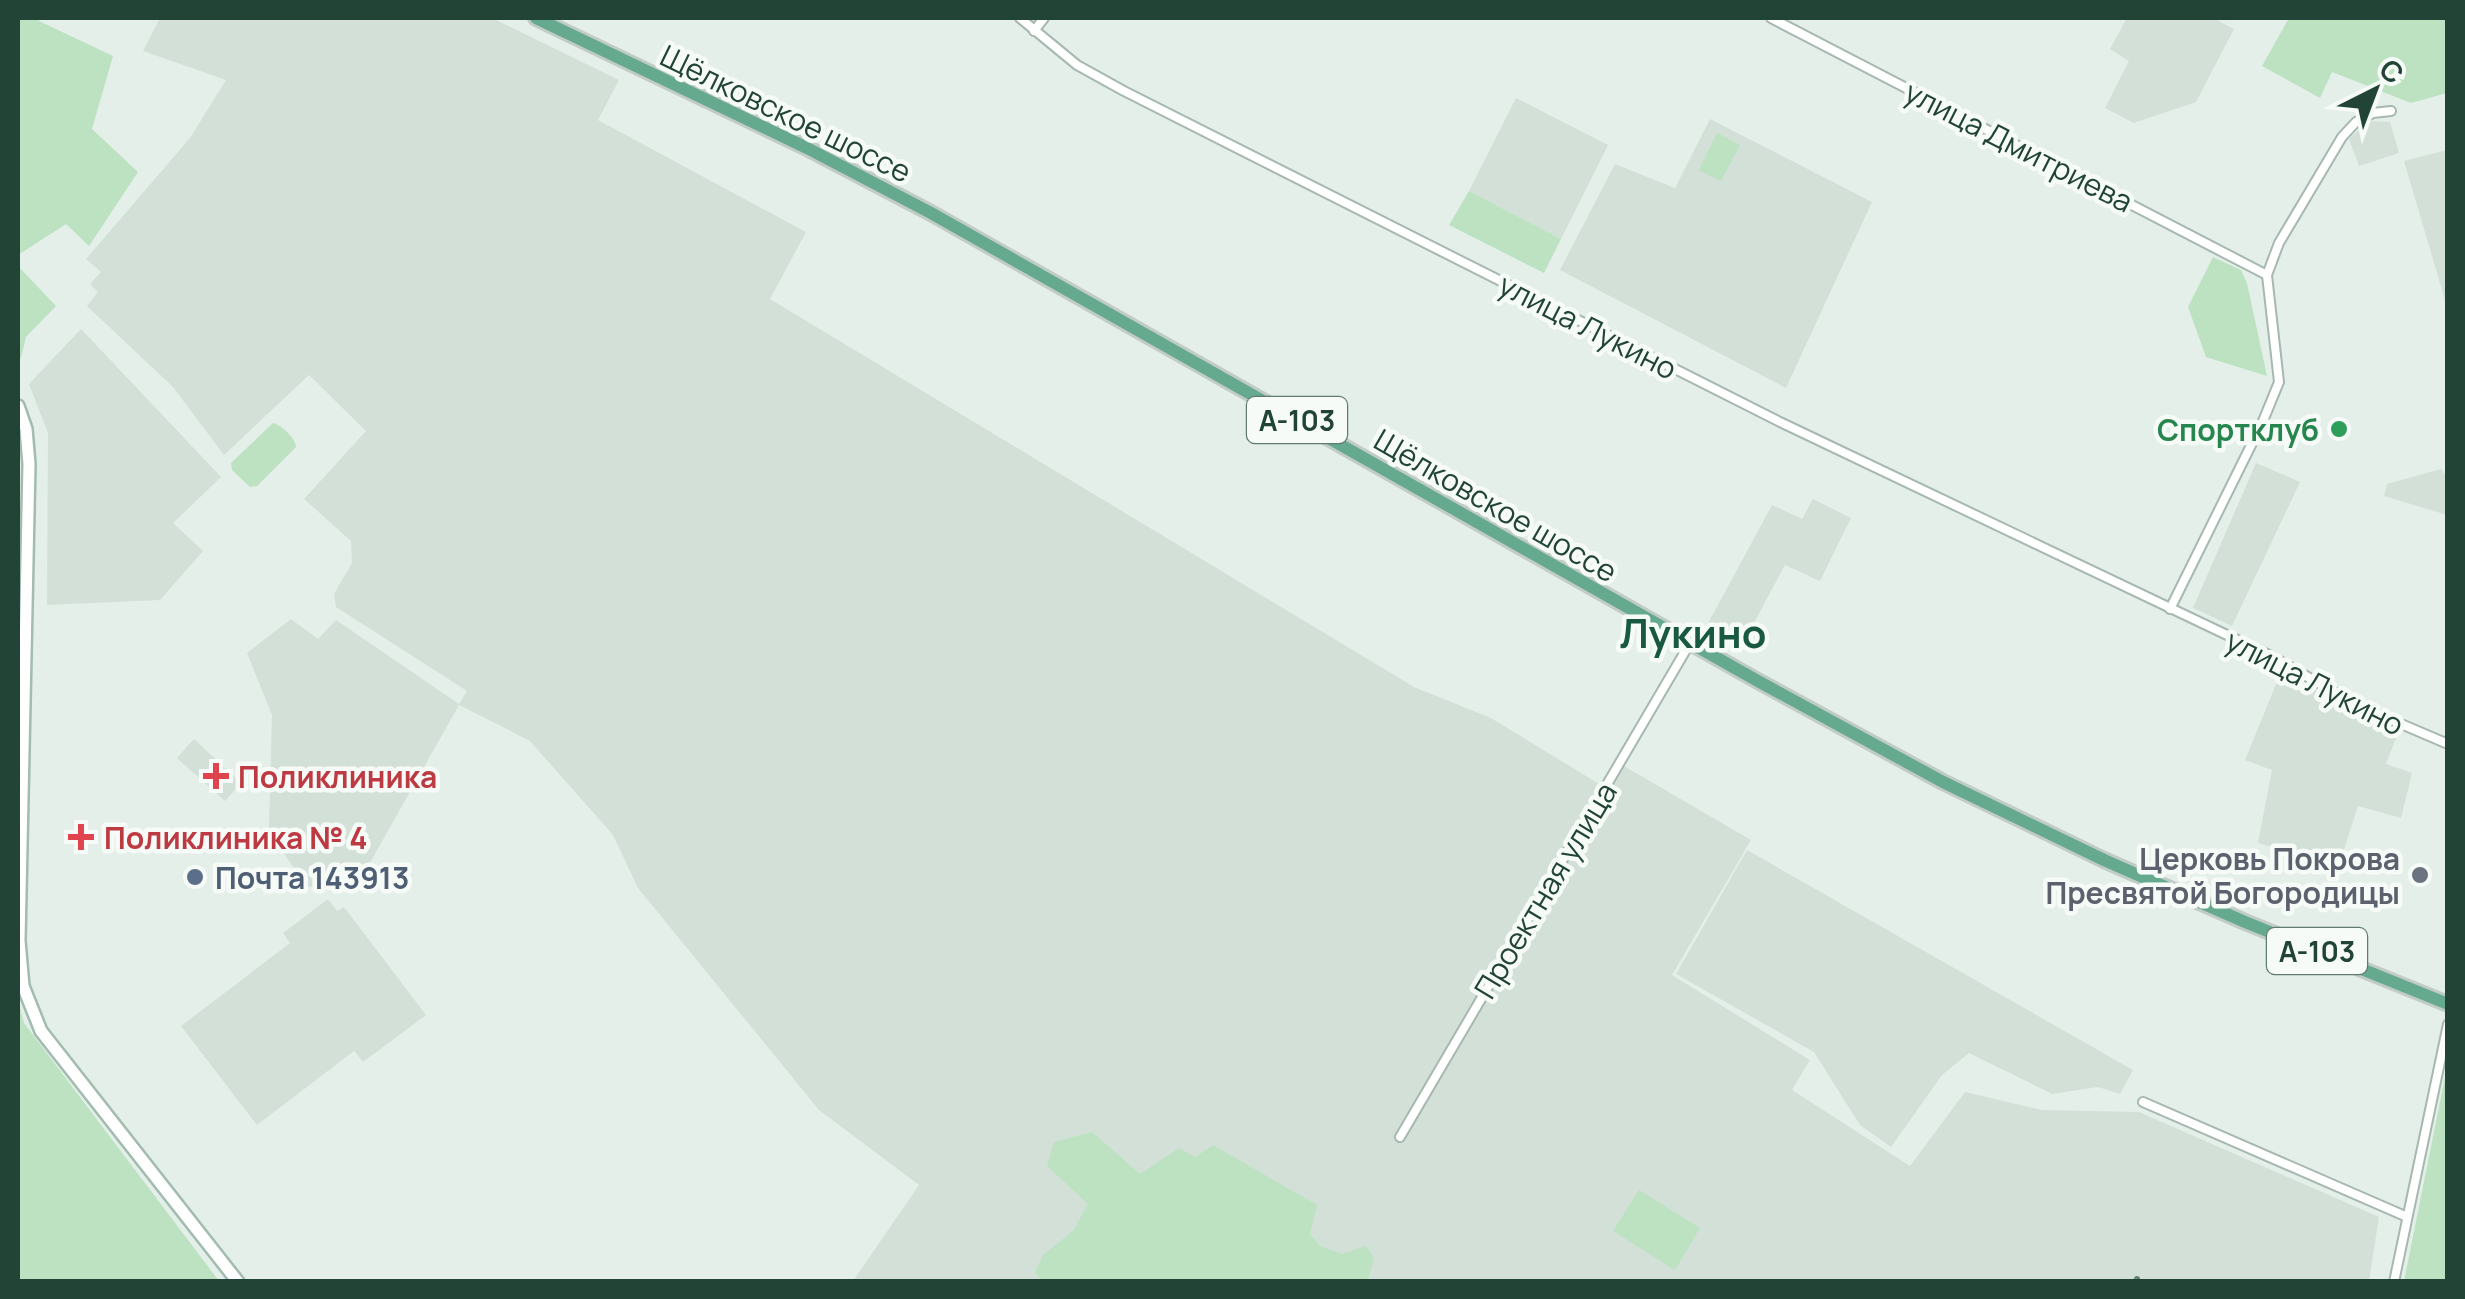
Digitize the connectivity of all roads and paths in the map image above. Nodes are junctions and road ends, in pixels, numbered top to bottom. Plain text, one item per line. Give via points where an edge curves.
1 (536, 18) edge
2 (1020, 18) edge
3 (1044, 18) edge
4 (1771, 18) edge
5 (1034, 31) junction
6 (2391, 111) dead end
7 (2267, 275) junction
8 (18, 406) edge
9 (2170, 609) junction
10 (1690, 644) junction
11 (2448, 744) edge
12 (2448, 1004) edge
13 (2448, 1024) edge
14 (2143, 1102) dead end
15 (1400, 1137) dead end
16 (2406, 1216) junction
17 (238, 1282) edge
18 (2394, 1282) edge

1 - 10 main road, Щёлковское шоссе / А-103 via 931,213
2 - 5 street, улица Лукино
3 - 5 street
4 - 7 street, улица Дмитриева
5 - 9 street, улица Лукино via 1124,92 1780,422
6 - 7 street via 2356,122 2342,137
7 - 9 street via 2280,382
8 - 17 main road via 29,464 19,940 24,986 41,1030
9 - 11 street, улица Лукино
10 - 12 main road, Щёлковское шоссе / А-103 via 2017,819
10 - 15 street, Проектная улица
13 - 16 street
14 - 16 street
16 - 18 street

